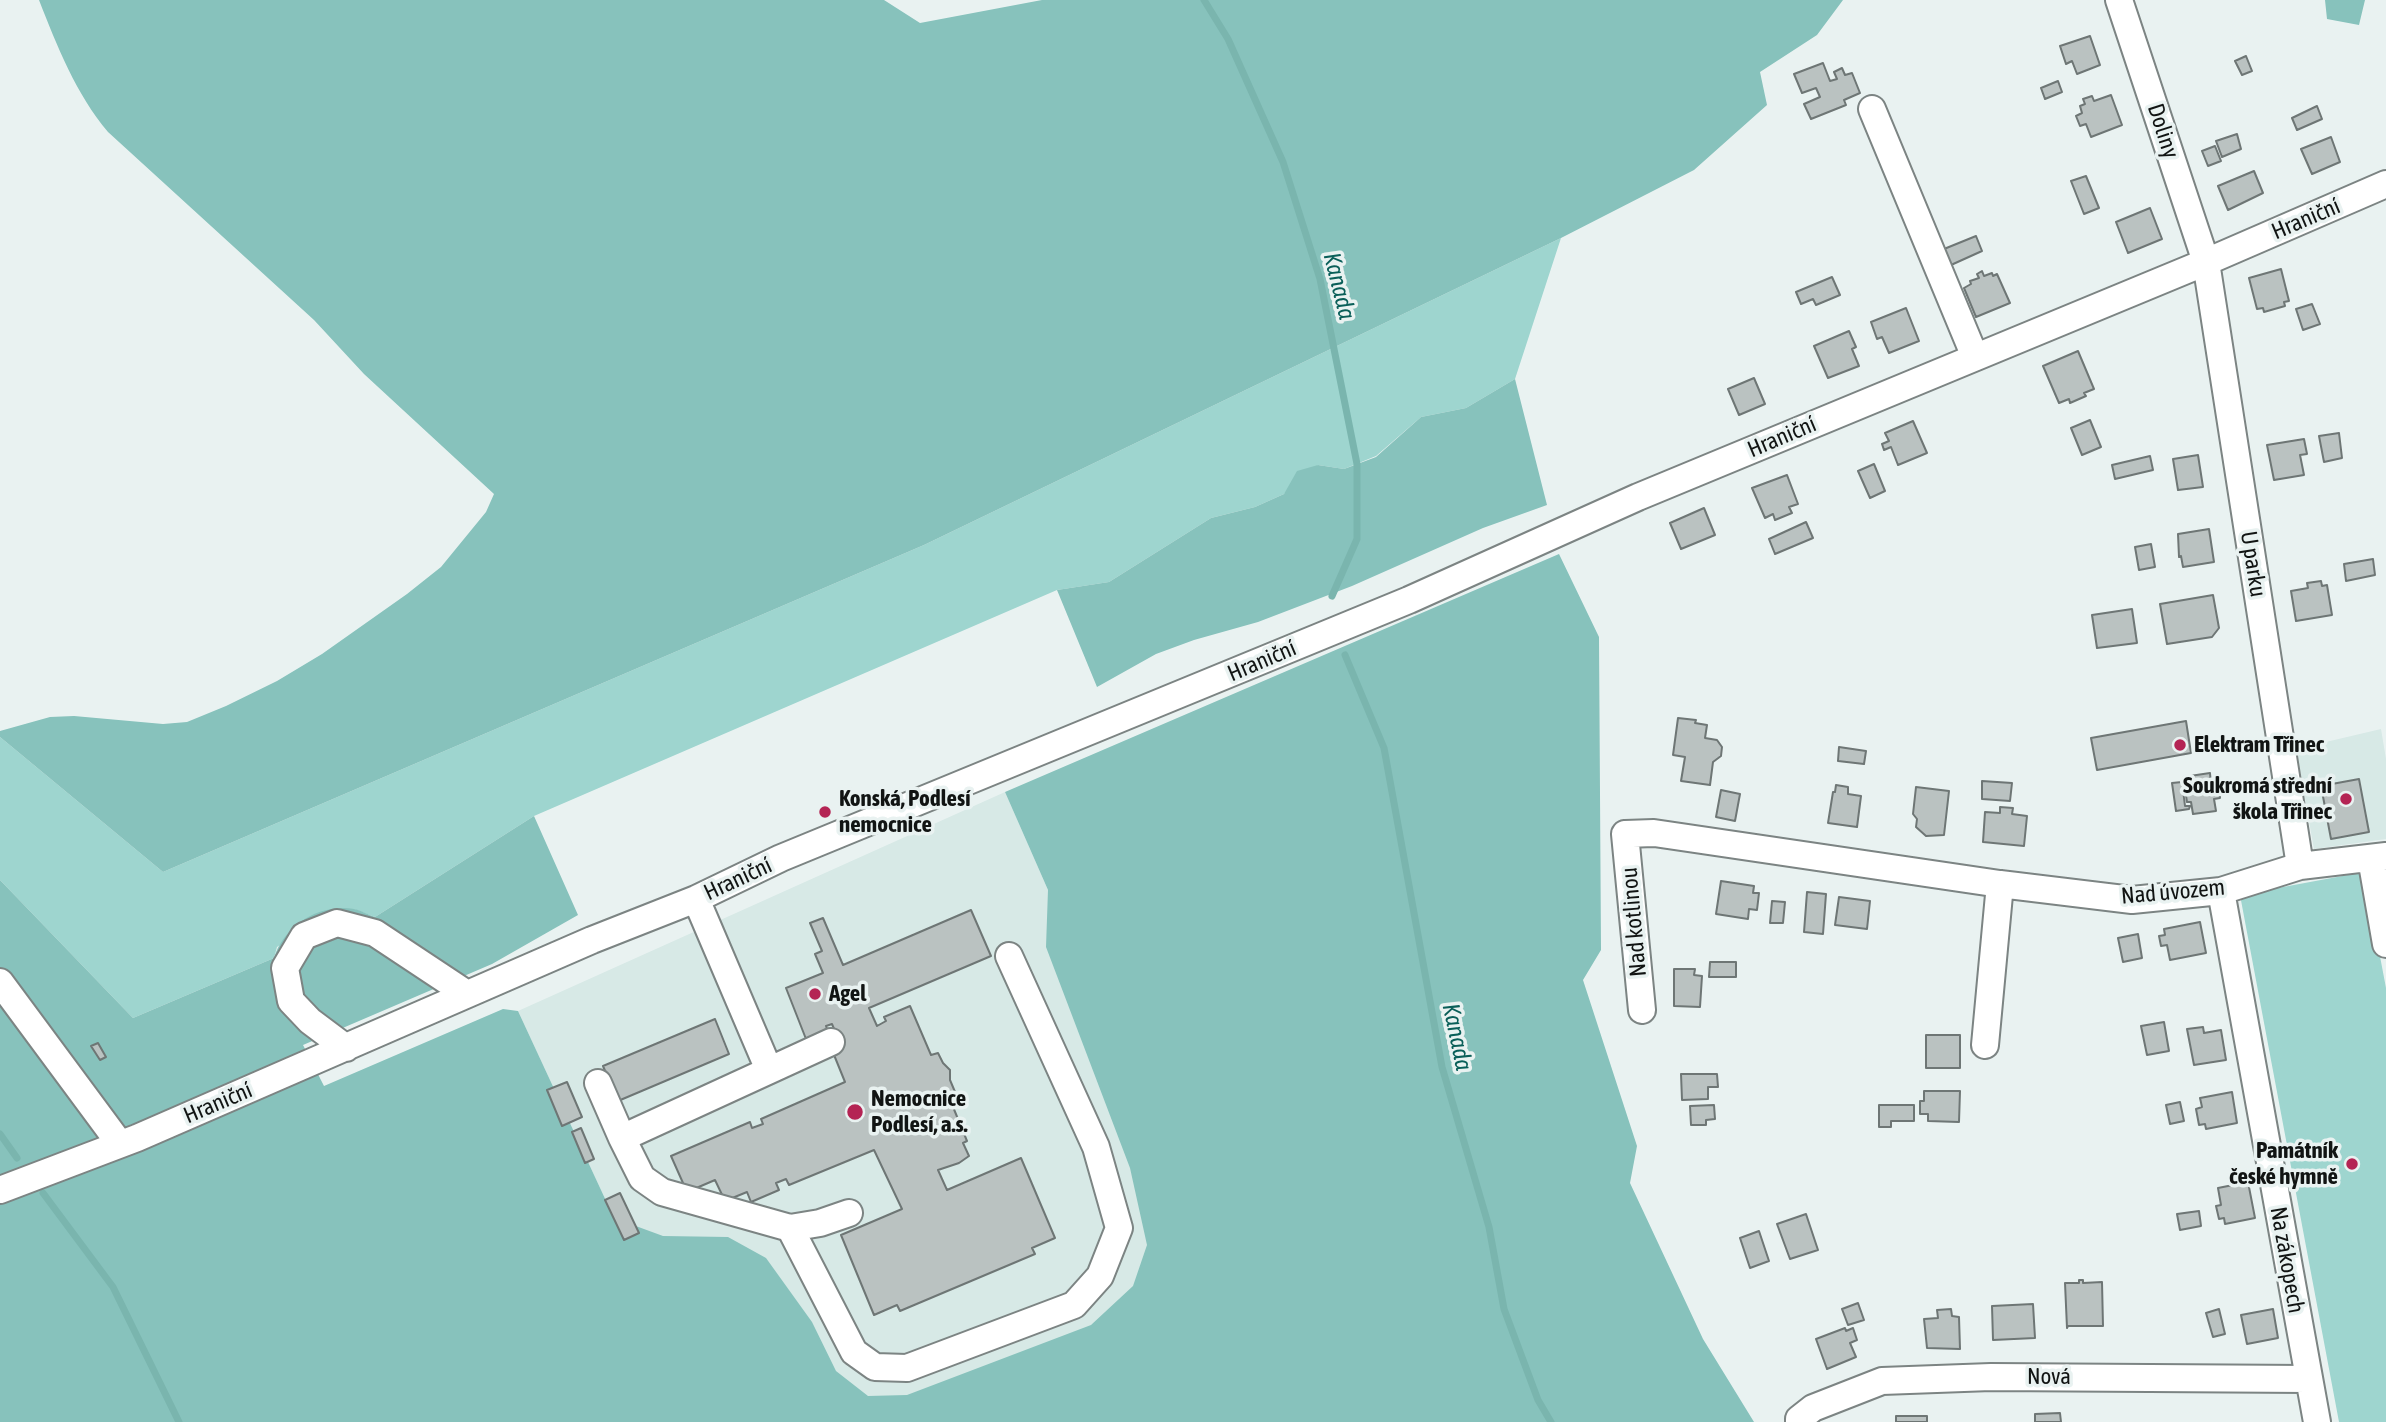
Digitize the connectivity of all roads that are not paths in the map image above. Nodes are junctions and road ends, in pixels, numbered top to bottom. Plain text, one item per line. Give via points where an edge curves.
1 (2119, 0) edge
2 (1872, 109) dead end
3 (2386, 184) edge
4 (2206, 262) junction
5 (1975, 357) junction
6 (1625, 834) joint
7 (2378, 857) edge
8 (2300, 866) junction
9 (2000, 884) junction
10 (2221, 891) junction
11 (696, 898) junction
12 (2386, 944) edge
13 (1009, 956) dead end
14 (0, 982) edge
15 (467, 994) junction
16 (1642, 1010) dead end
17 (831, 1042) dead end
18 (1985, 1045) dead end
19 (346, 1048) junction
20 (769, 1070) junction
21 (598, 1083) dead end
22 (622, 1138) junction
23 (129, 1141) junction
24 (0, 1190) edge
25 (849, 1213) dead end
26 (790, 1228) junction
27 (2308, 1379) junction
28 (1799, 1421) edge
29 (2317, 1422) edge

1 - 4 street, Doliny
2 - 5 street
3 - 4 street, Hraniční
4 - 5 street, Hraniční
4 - 8 street, U parku
5 - 11 street, Hraniční via 1639,497 1409,600 781,858
6 - 9 street, Nad úvozem via 1654,833
6 - 16 street, Nad kotlinou
7 - 8 street, Nad úvozem
7 - 12 street
8 - 10 street, Nad úvozem
9 - 10 street, Nad úvozem via 2132,900
9 - 18 street
10 - 27 street, Na zákopech
11 - 15 street, Hraniční
11 - 20 street
13 - 26 street via 1096,1147 1119,1228 1100,1276 1074,1305 907,1368 875,1367 854,1352
14 - 23 street
15 - 19 street, Hraniční
15 - 19 street via 375,933 337,923 304,936 285,968 291,1000
17 - 20 street
19 - 23 street, Hraniční
20 - 22 street
21 - 22 street
22 - 26 street via 642,1178 662,1192
23 - 24 street, Hraniční
25 - 26 street
27 - 28 street, Nová via 1882,1381 1813,1408
27 - 29 street, Na zákopech

